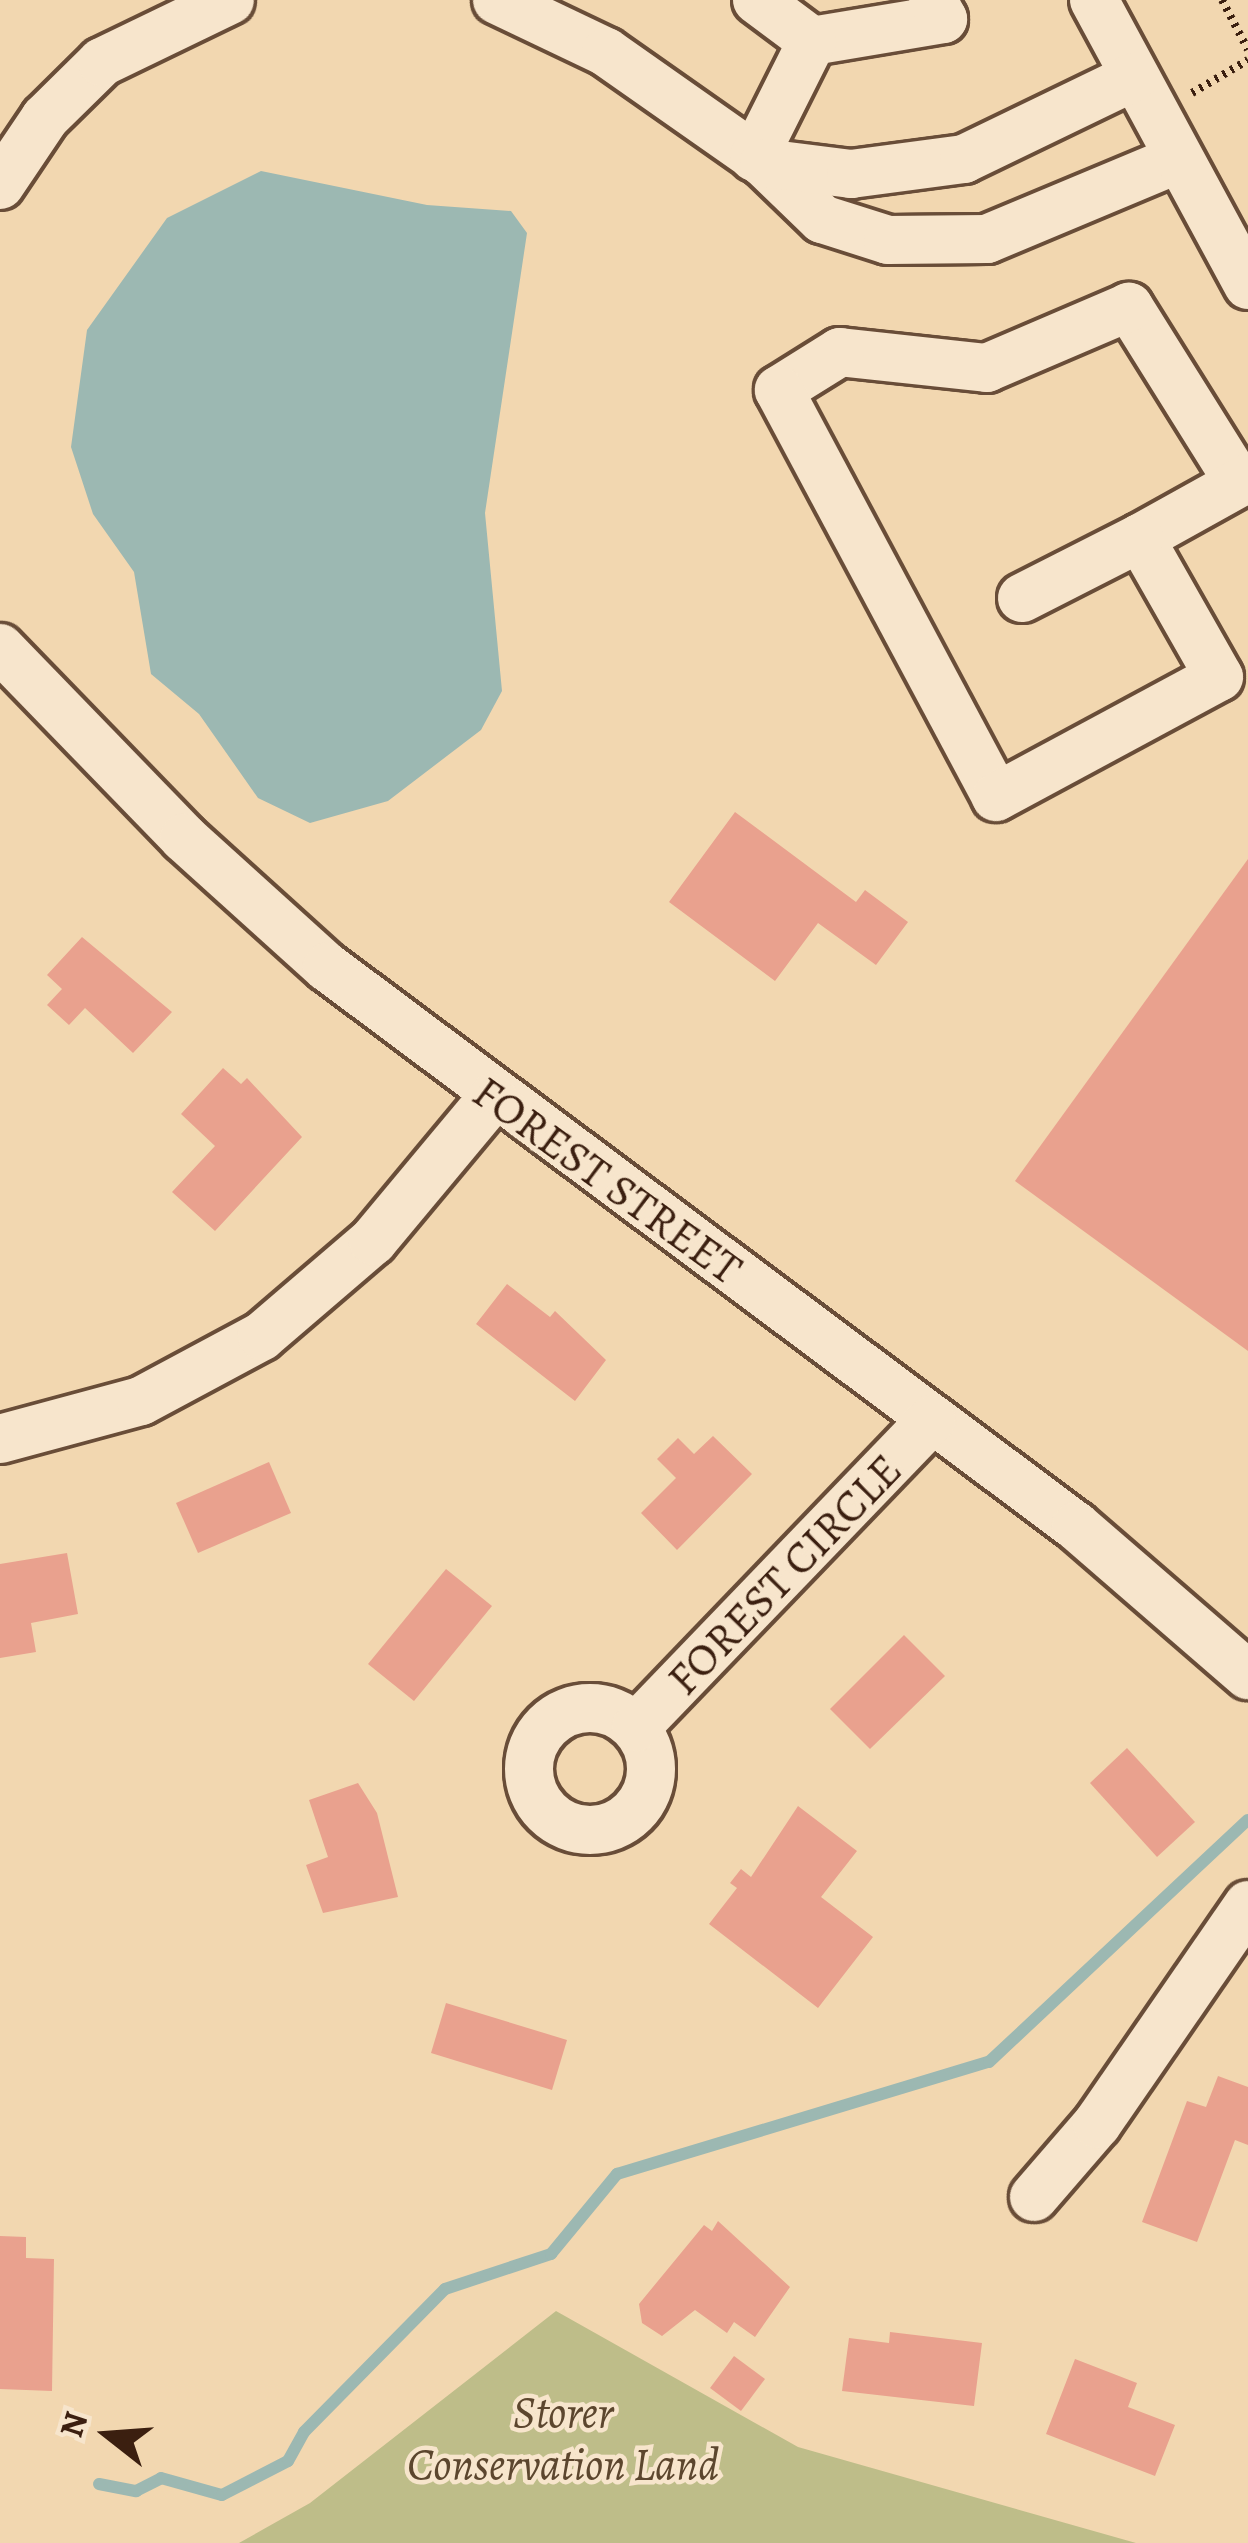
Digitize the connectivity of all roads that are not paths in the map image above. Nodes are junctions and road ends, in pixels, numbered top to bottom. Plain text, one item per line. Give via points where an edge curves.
1 (497, 0) edge
2 (757, 0) edge
3 (933, 0) edge
4 (1094, 0) edge
5 (206, 3) edge
6 (812, 41) junction
7 (1143, 96) junction
8 (759, 160) junction
9 (1176, 160) junction
10 (1, 184) edge
11 (1248, 285) edge
12 (1243, 480) edge
13 (1140, 538) junction
14 (1022, 598) dead end
15 (5, 647) edge
16 (493, 1097) junction
17 (931, 1420) junction
18 (0, 1439) edge
19 (1248, 1676) edge
20 (636, 1727) dead end
21 (1248, 1905) edge
22 (1034, 2197) dead end

1 - 8 street via 585,40
2 - 6 street
3 - 6 street via 943,19
4 - 7 street
5 - 10 street via 82,80
6 - 8 street
7 - 8 street via 964,159 871,173
7 - 9 street
8 - 9 street via 821,219 938,246 1063,215
9 - 11 street
12 - 13 street
12 - 13 street via 1129,307 986,368 840,352 779,390 996,797 1219,677
13 - 14 street
15 - 16 street, FOREST STREET via 224,876
16 - 17 street, FOREST STREET
16 - 18 street via 373,1240 262,1336 157,1395
17 - 19 street, FOREST STREET via 1128,1568
17 - 20 street, FOREST CIRCLE
21 - 22 street via 1096,2124

